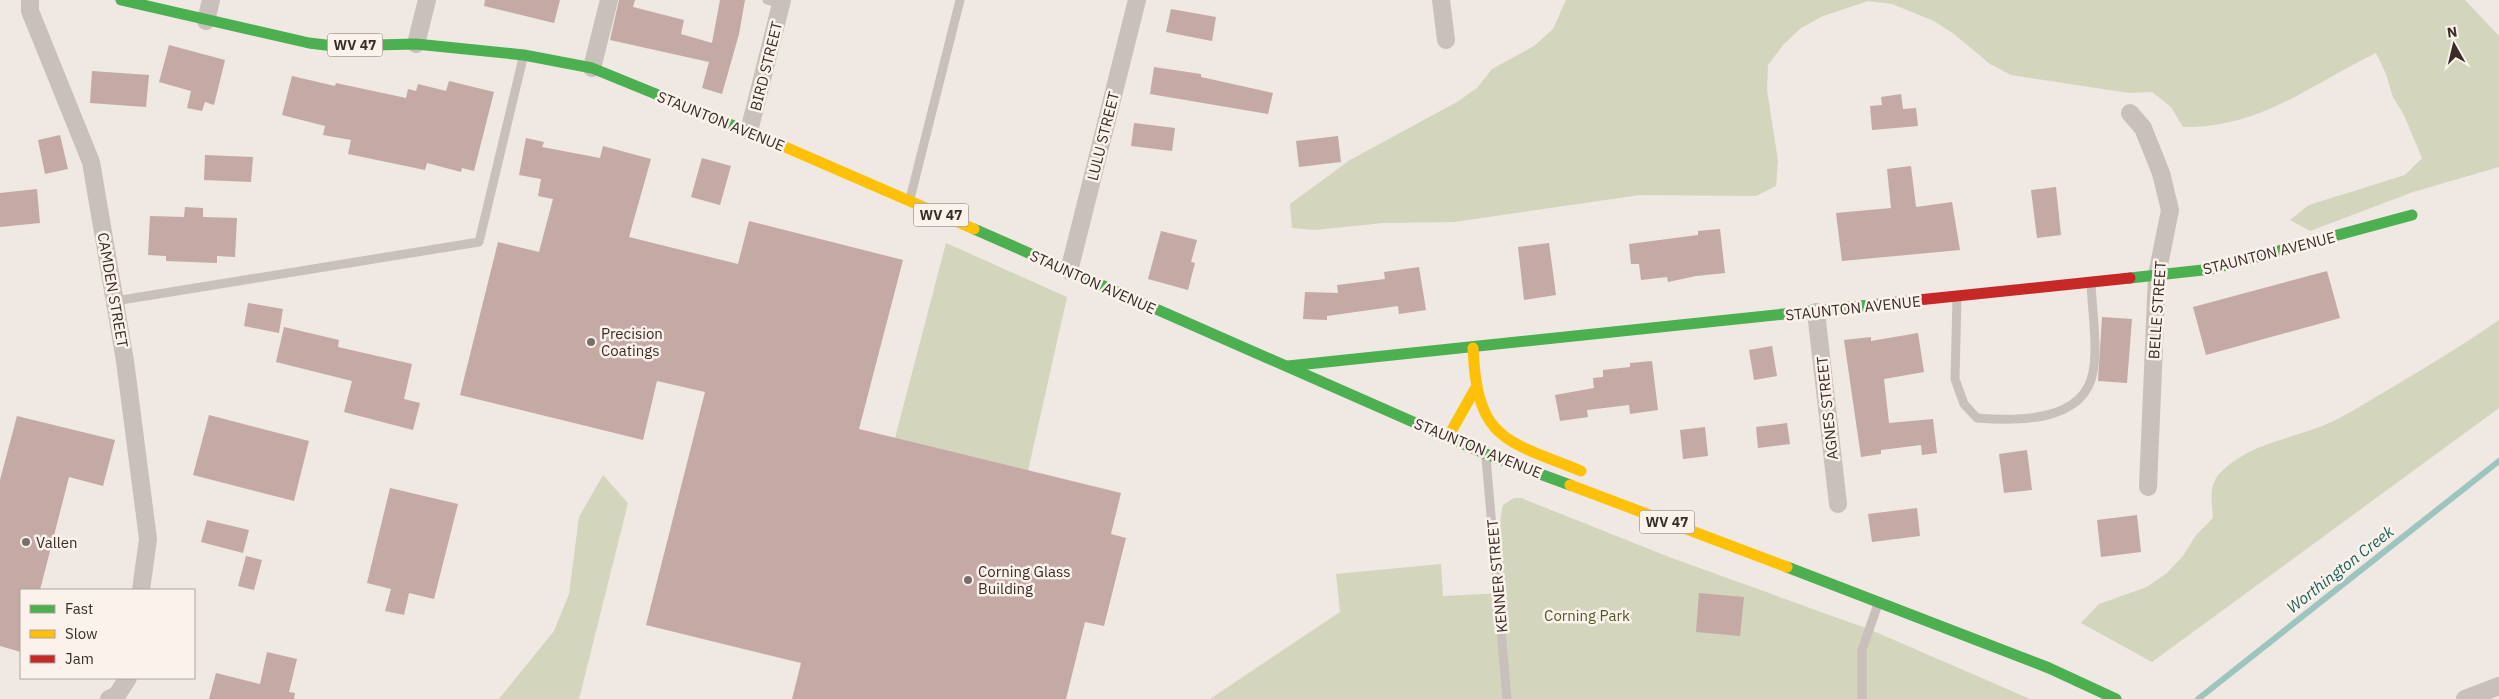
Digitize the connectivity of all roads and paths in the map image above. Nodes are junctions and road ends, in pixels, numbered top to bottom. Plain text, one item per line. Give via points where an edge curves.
1 (30, 0) edge
2 (121, 0) edge
3 (211, 0) edge
4 (427, 0) edge
5 (608, 0) edge
6 (960, 0) edge
7 (1138, 0) edge
8 (1441, 0) edge
9 (777, 1) edge
10 (206, 20) junction
11 (1446, 40) dead end
12 (416, 44) junction
13 (524, 55) junction
14 (592, 68) junction
15 (2130, 113) dead end
16 (749, 131) junction
17 (909, 201) junction
18 (2412, 216) dead end
19 (1069, 271) junction
20 (2157, 275) junction
21 (2091, 282) junction
22 (1957, 296) junction
23 (115, 301) junction
24 (1816, 312) junction
25 (1473, 348) junction
26 (1288, 366) junction
27 (1476, 389) junction
28 (1448, 437) junction
29 (1486, 454) junction
30 (1593, 476) dead end
31 (2148, 487) dead end
32 (1650, 501) dead end
33 (1838, 504) dead end
34 (1689, 530) junction
35 (141, 589) edge
36 (1879, 601) junction
37 (127, 679) edge
38 (2499, 686) edge
39 (109, 699) edge
40 (1507, 699) edge
41 (1862, 699) edge
42 (2116, 699) edge
43 (2464, 699) edge

1 - 23 street, CAMDEN STREET via 30,11 91,162
2 - 10 main road, STAUNTON AVENUE / WV 47
3 - 10 street
4 - 12 street
5 - 14 street
6 - 17 lane
7 - 19 street, LULU STREET
8 - 11 street
9 - 16 street, BIRD STREET
10 - 12 main road, STAUNTON AVENUE / WV 47 via 334,46
12 - 13 main road, STAUNTON AVENUE / WV 47
13 - 14 main road, STAUNTON AVENUE / WV 47
13 - 23 lane via 479,242
14 - 16 main road, STAUNTON AVENUE / WV 47
15 - 20 street, BELLE STREET via 2143,128 2170,210
16 - 17 main road, STAUNTON AVENUE / WV 47
17 - 19 main road, STAUNTON AVENUE / WV 47
18 - 20 main road, STAUNTON AVENUE via 2212,269
19 - 26 main road, STAUNTON AVENUE / WV 47
20 - 21 main road, STAUNTON AVENUE
20 - 31 street, BELLE STREET
21 - 22 main road, STAUNTON AVENUE
21 - 22 lane via 2093,372 2085,393 2071,406 2046,416 2007,421 1977,418 1964,404 1955,379
22 - 24 main road, STAUNTON AVENUE
23 - 35 street, CAMDEN STREET via 148,539
24 - 25 main road, STAUNTON AVENUE
24 - 33 street, AGNES STREET
25 - 26 main road, STAUNTON AVENUE
25 - 27 main road
26 - 28 main road, STAUNTON AVENUE / WV 47
27 - 28 main road
27 - 30 main road via 1487,422 1502,435
28 - 29 main road, STAUNTON AVENUE / WV 47
29 - 34 main road, STAUNTON AVENUE / WV 47
29 - 40 lane, KENNER STREET
32 - 34 main road
34 - 36 main road, STAUNTON AVENUE / WV 47
36 - 41 lane via 1862,650
36 - 42 main road, STAUNTON AVENUE / WV 47 via 2049,668
37 - 39 street via 117,695
38 - 43 street

